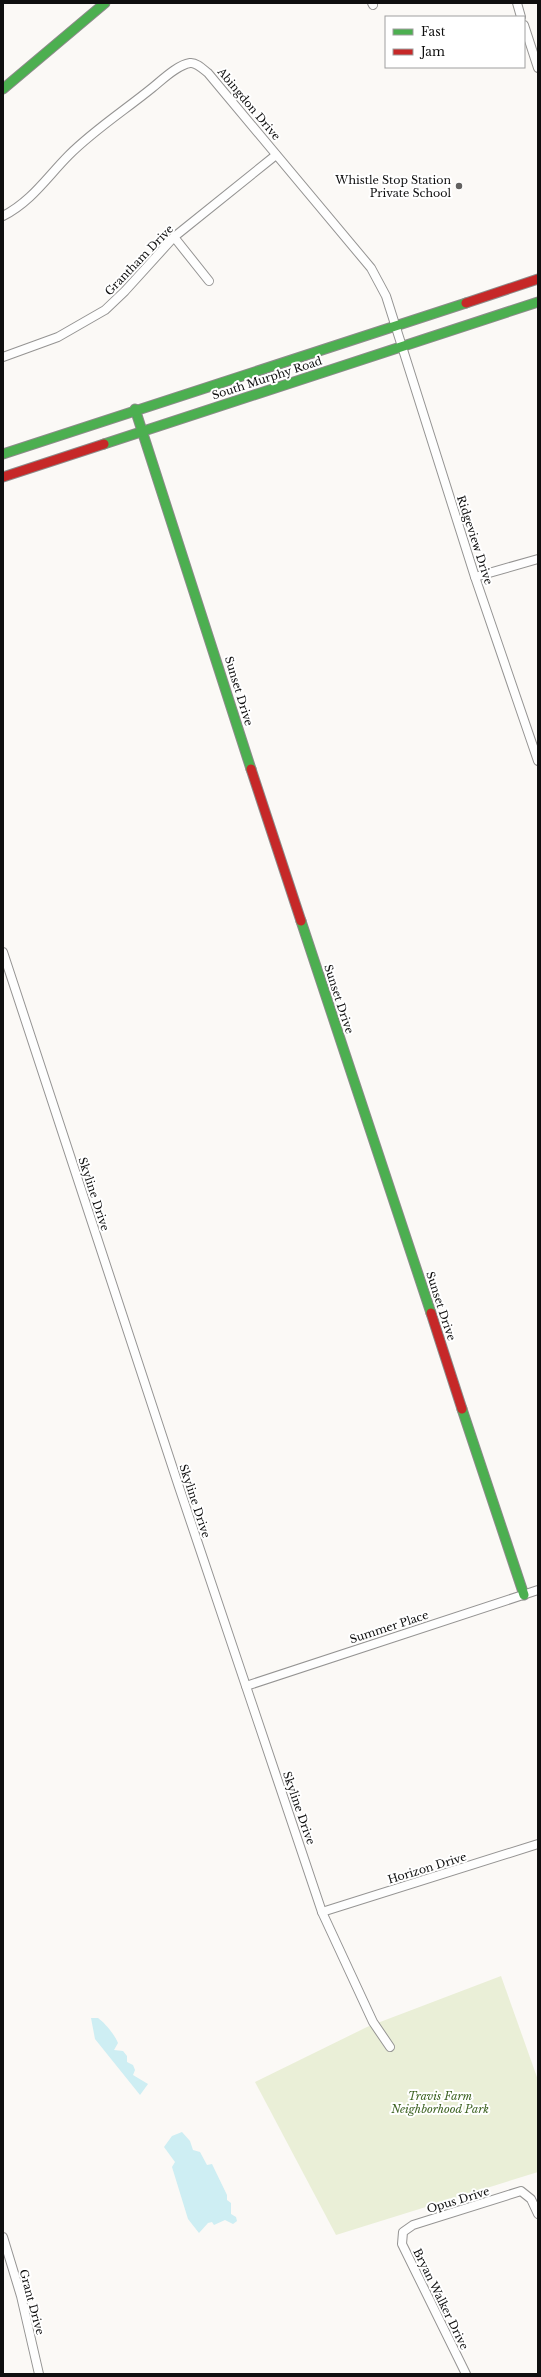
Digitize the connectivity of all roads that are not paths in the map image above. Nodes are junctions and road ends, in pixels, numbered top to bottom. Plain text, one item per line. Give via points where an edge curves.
1 (105, 3) edge
2 (517, 3) edge
3 (521, 16) edge
4 (525, 28) edge
5 (538, 68) edge
6 (3, 89) edge
7 (276, 154) junction
8 (3, 216) edge
9 (174, 237) junction
10 (538, 280) edge
11 (209, 281) dead end
12 (538, 302) edge
13 (395, 325) junction
14 (402, 347) junction
15 (3, 357) edge
16 (135, 409) junction
17 (142, 432) junction
18 (3, 454) edge
19 (3, 477) edge
20 (538, 559) edge
21 (475, 577) junction
22 (538, 760) edge
23 (3, 952) edge
24 (538, 1590) edge
25 (524, 1595) junction
26 (246, 1686) junction
27 (538, 1844) edge
28 (322, 1912) junction
29 (390, 2047) dead end
30 (538, 2214) edge
31 (403, 2232) joint
32 (4, 2242) edge
33 (39, 2374) edge
34 (466, 2374) edge

1 - 6 street
2 - 3 street
4 - 5 street
7 - 8 street, Abingdon Drive via 208,73 194,63 189,63 168,76 89,137 25,202
7 - 9 street, Grantham Drive
7 - 13 street, Abingdon Drive via 371,268 386,296
9 - 11 street
9 - 15 street, Grantham Drive via 105,310 58,337
10 - 13 street, South Murphy Road
12 - 14 street, South Murphy Road
13 - 14 street, Ridgeview Drive
13 - 16 street, South Murphy Road
14 - 17 street, South Murphy Road
14 - 21 street, Ridgeview Drive
16 - 17 street, Sunset Drive
16 - 18 street, South Murphy Road
17 - 19 street, South Murphy Road
17 - 25 street, Sunset Drive
20 - 21 street
21 - 22 street, Ridgeview Drive
23 - 26 street, Skyline Drive
24 - 25 street, Summer Place
25 - 26 street, Summer Place
26 - 28 street, Skyline Drive
27 - 28 street, Horizon Drive
28 - 29 street, Skyline Drive via 373,2022
30 - 31 street, Opus Drive via 531,2200 521,2191 413,2225
31 - 34 street, Bryan Walker Drive via 402,2244
32 - 33 street, Grant Drive via 21,2296

